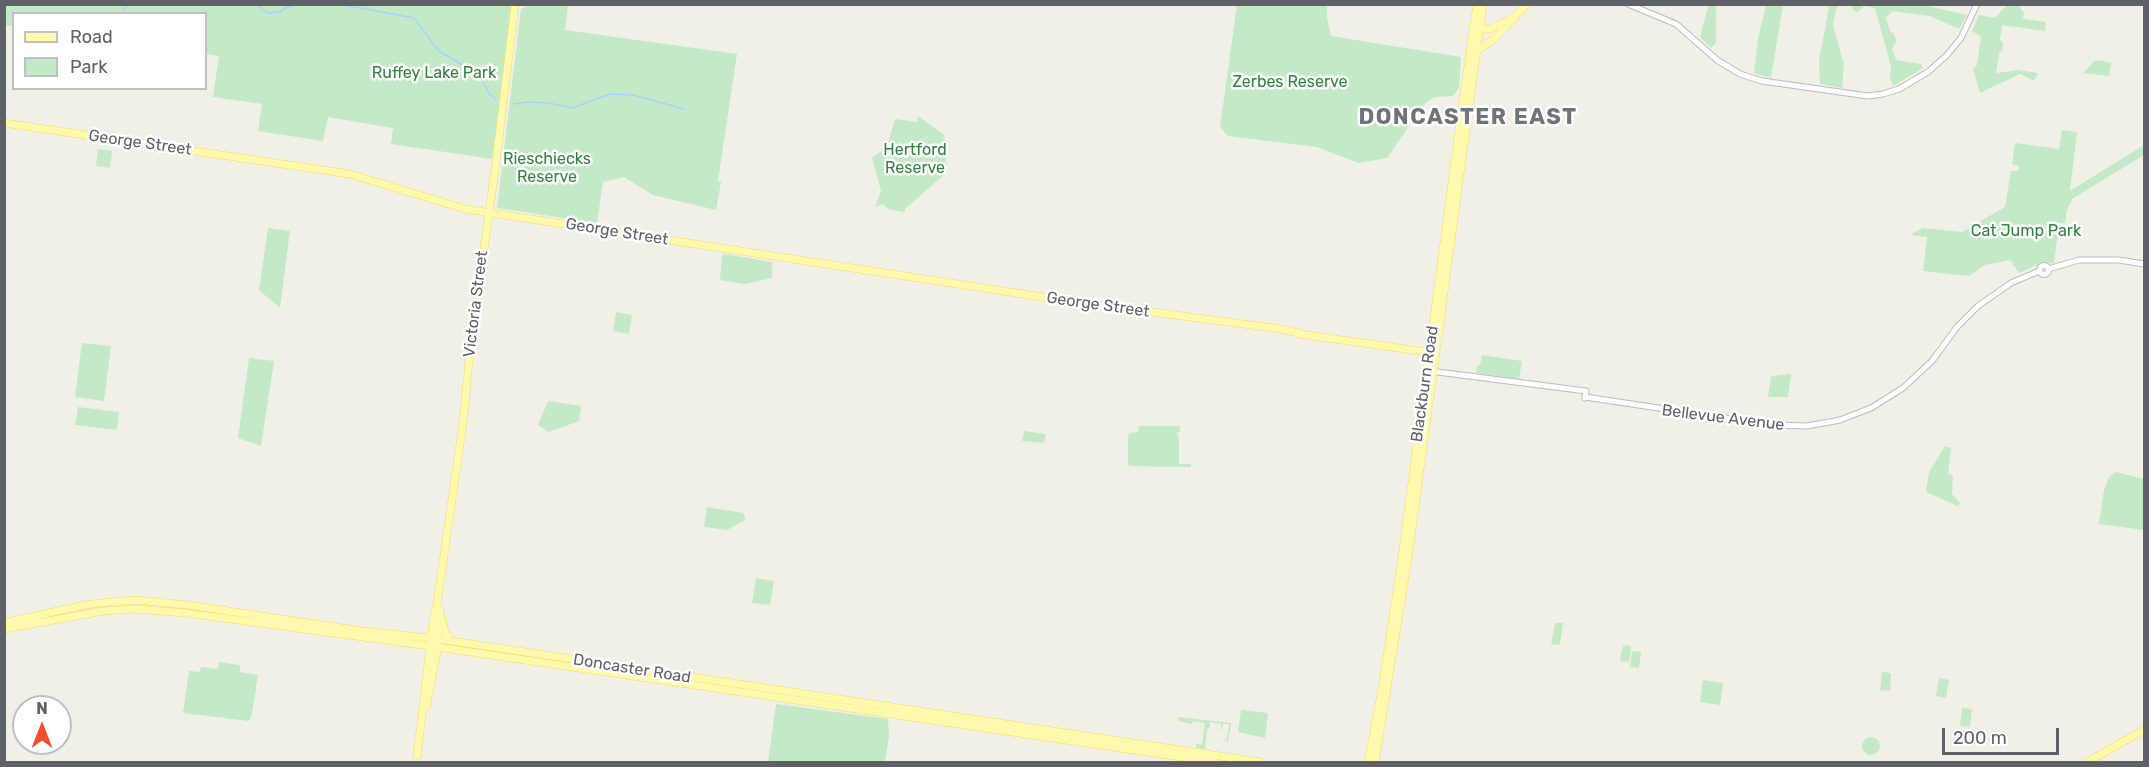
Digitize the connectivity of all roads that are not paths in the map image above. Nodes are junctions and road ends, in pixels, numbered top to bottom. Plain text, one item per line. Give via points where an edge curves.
1 (515, 4) edge
2 (1477, 4) edge
3 (1483, 4) edge
4 (1527, 4) edge
5 (1628, 4) edge
6 (1977, 4) edge
7 (1513, 18) junction
8 (1500, 33) junction
9 (1475, 34) junction
10 (1478, 50) junction
11 (4, 123) edge
12 (488, 212) junction
13 (1448, 242) junction
14 (2145, 264) edge
15 (1433, 353) junction
16 (1430, 371) junction
17 (136, 600) junction
18 (439, 607) junction
19 (135, 609) junction
20 (235, 616) junction
21 (4, 623) edge
22 (4, 629) edge
23 (451, 641) junction
24 (434, 642) junction
25 (477, 645) junction
26 (465, 651) junction
27 (531, 654) junction
28 (503, 657) junction
29 (436, 659) junction
30 (566, 666) junction
31 (894, 712) junction
32 (2145, 730) edge
33 (1169, 754) junction
34 (416, 759) edge
35 (1372, 761) edge
36 (1215, 762) edge
37 (1260, 762) edge
38 (2087, 762) edge

1 - 12 main road, Victoria Street
2 - 9 main road, Blackburn Road
3 - 9 main road, Blackburn Road
4 - 7 main road
5 - 6 street via 1676,24 1717,60 1740,74 1762,81 1868,96 1899,89 1928,72 1961,38
7 - 8 main road
7 - 9 main road
8 - 9 main road
8 - 10 main road
9 - 10 main road, Blackburn Road
9 - 13 main road, Blackburn Road
10 - 13 main road, Blackburn Road
11 - 12 main road, George Street via 350,174 455,207
12 - 15 main road, George Street
12 - 18 main road, Victoria Street
13 - 15 main road, Blackburn Road
14 - 16 street, Bellevue Avenue via 2119,260 2067,263 2011,283 1978,306 1932,361 1903,388 1878,405 1840,420 1807,426 1772,426 1605,402 1573,390
15 - 16 main road, Blackburn Road
16 - 35 main road, Blackburn Road
17 - 19 main road
17 - 20 main road, Doncaster Road
17 - 21 main road, Doncaster Road via 84,605
18 - 23 main road
18 - 24 main road, Victoria Street via 434,615
19 - 20 main road, Doncaster Road
19 - 22 main road, Doncaster Road via 74,615
20 - 24 main road, Doncaster Road
23 - 24 main road, Doncaster Road
23 - 25 main road, Doncaster Road
24 - 26 main road, Doncaster Road
24 - 29 main road
24 - 34 main road
25 - 27 main road, Doncaster Road
25 - 28 main road via 503,653
26 - 28 main road, Doncaster Road
26 - 29 main road via 446,652
27 - 30 main road via 533,658
27 - 31 main road, Doncaster Road
28 - 30 main road, Doncaster Road
29 - 34 main road
30 - 31 main road, Doncaster Road
31 - 33 main road, Doncaster Road
32 - 38 main road
33 - 36 main road, Doncaster Road
33 - 37 main road, Doncaster Road

